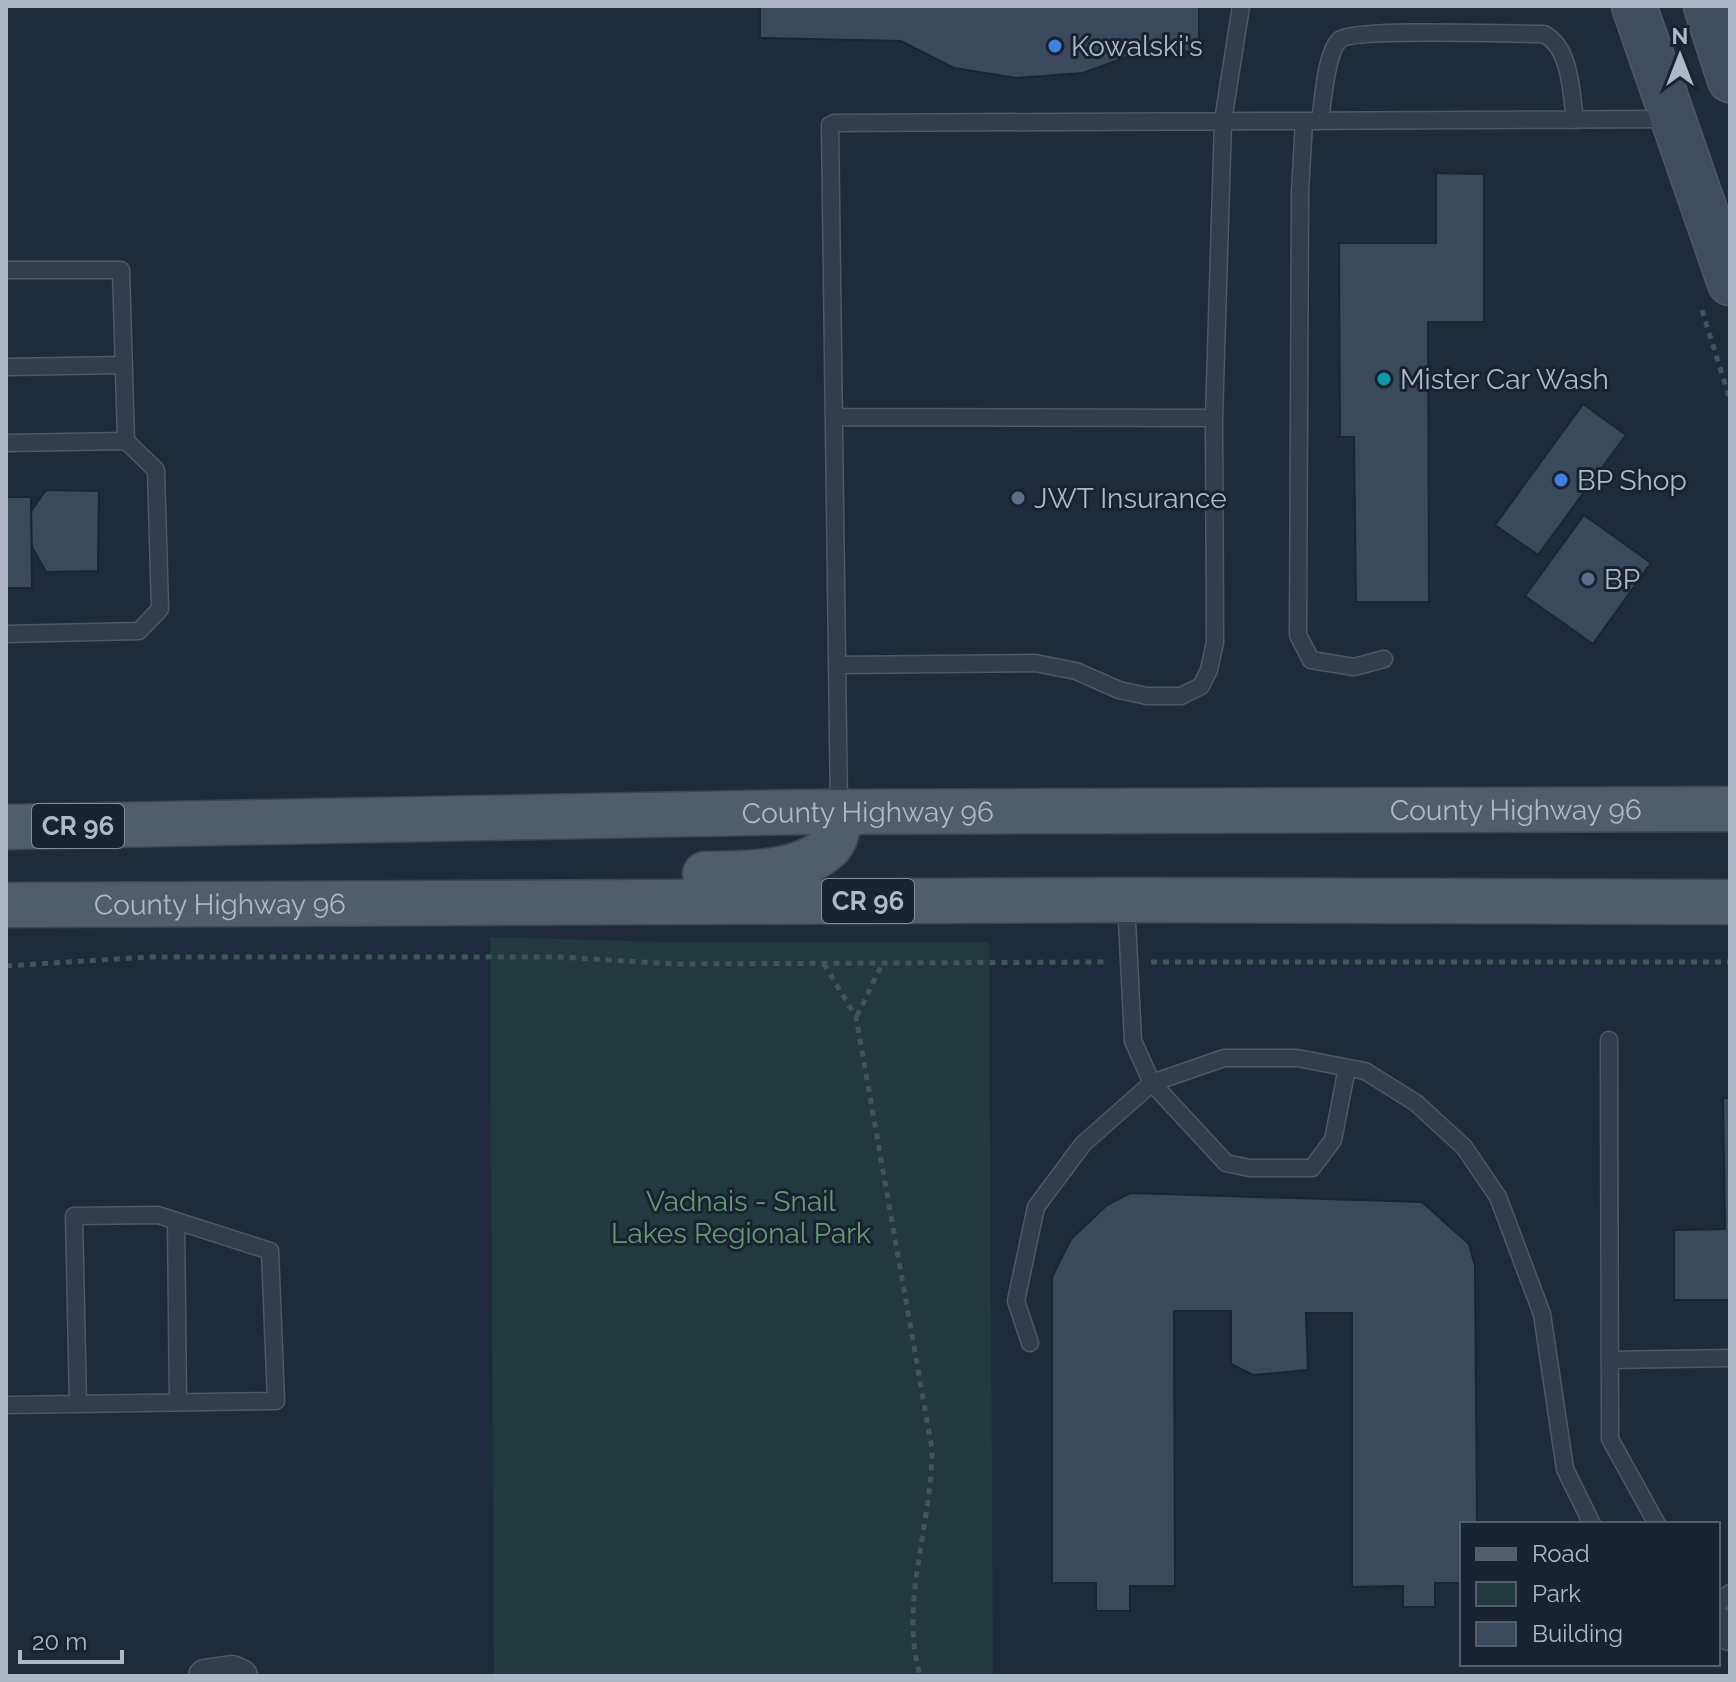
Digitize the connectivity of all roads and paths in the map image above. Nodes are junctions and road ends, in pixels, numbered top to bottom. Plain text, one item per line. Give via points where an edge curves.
1 (1241, 6) edge
2 (1634, 6) edge
3 (1706, 6) edge
4 (1730, 80) edge
5 (1671, 119) junction
6 (1575, 120) junction
7 (1223, 121) junction
8 (1312, 121) junction
9 (6, 270) edge
10 (1730, 283) edge
11 (124, 365) junction
12 (6, 367) edge
13 (1721, 369) dead end
14 (1730, 400) edge
15 (834, 417) junction
16 (1214, 418) junction
17 (126, 441) junction
18 (6, 443) edge
19 (6, 634) edge
20 (1384, 659) dead end
21 (839, 665) junction
22 (1730, 780) edge
23 (1658, 809) junction
24 (1730, 809) edge
25 (839, 812) junction
26 (6, 827) edge
27 (1126, 900) junction
28 (1730, 902) edge
29 (245, 904) junction
30 (6, 905) edge
31 (1128, 962) junction
32 (1730, 962) edge
33 (823, 963) junction
34 (883, 963) junction
35 (6, 966) edge
36 (856, 1017) junction
37 (1609, 1040) dead end
38 (1347, 1068) junction
39 (1152, 1083) junction
40 (176, 1221) junction
41 (1030, 1343) dead end
42 (1730, 1358) edge
43 (1610, 1360) junction
44 (178, 1402) junction
45 (78, 1404) junction
46 (6, 1405) edge
47 (1591, 1522) edge
48 (1656, 1522) edge
49 (205, 1676) edge
50 (241, 1676) edge
51 (920, 1676) edge

1 - 7 lane
2 - 5 main road
3 - 4 main road
5 - 6 lane
5 - 10 main road
6 - 8 lane
6 - 8 lane via 1567,67 1555,39 1544,34 1356,34 1340,39 1331,52
7 - 8 lane
7 - 15 lane via 830,125
7 - 16 lane
8 - 20 lane via 1300,192 1298,635 1311,660 1354,667
9 - 11 lane via 121,270
11 - 12 lane
11 - 17 lane
13 - 14 path
15 - 16 lane
15 - 21 lane
16 - 21 lane via 1215,642 1201,686 1181,696 1147,696 1035,663
17 - 18 lane
17 - 19 lane via 156,470 160,609 139,631
21 - 25 lane
22 - 23 main road
23 - 24 main road, County Highway 96 / CR 96
23 - 25 main road, County Highway 96 / CR 96
25 - 26 main road, County Highway 96 / CR 96
25 - 29 main road via 838,831 829,847 805,861 772,870 438,875
27 - 28 main road, County Highway 96 / CR 96
27 - 29 main road, County Highway 96 / CR 96
27 - 31 lane
29 - 30 main road, County Highway 96 / CR 96
31 - 32 path
31 - 34 path
31 - 39 lane via 1133,1041
33 - 34 path
33 - 35 path via 148,957
33 - 36 path
34 - 36 path
36 - 51 path via 932,1449 932,1486 911,1616
37 - 43 lane
38 - 39 lane via 1297,1058 1224,1058
38 - 39 lane via 1333,1140 1312,1168 1226,1163
38 - 47 lane via 1365,1071 1416,1103 1464,1147 1498,1197 1542,1314 1565,1469
39 - 41 lane via 1083,1144 1036,1207 1016,1301
40 - 44 lane
40 - 44 lane via 270,1251 276,1401
40 - 45 lane via 158,1215 74,1216
42 - 43 lane
43 - 48 lane via 1610,1439
44 - 45 lane
45 - 46 lane
49 - 50 street

